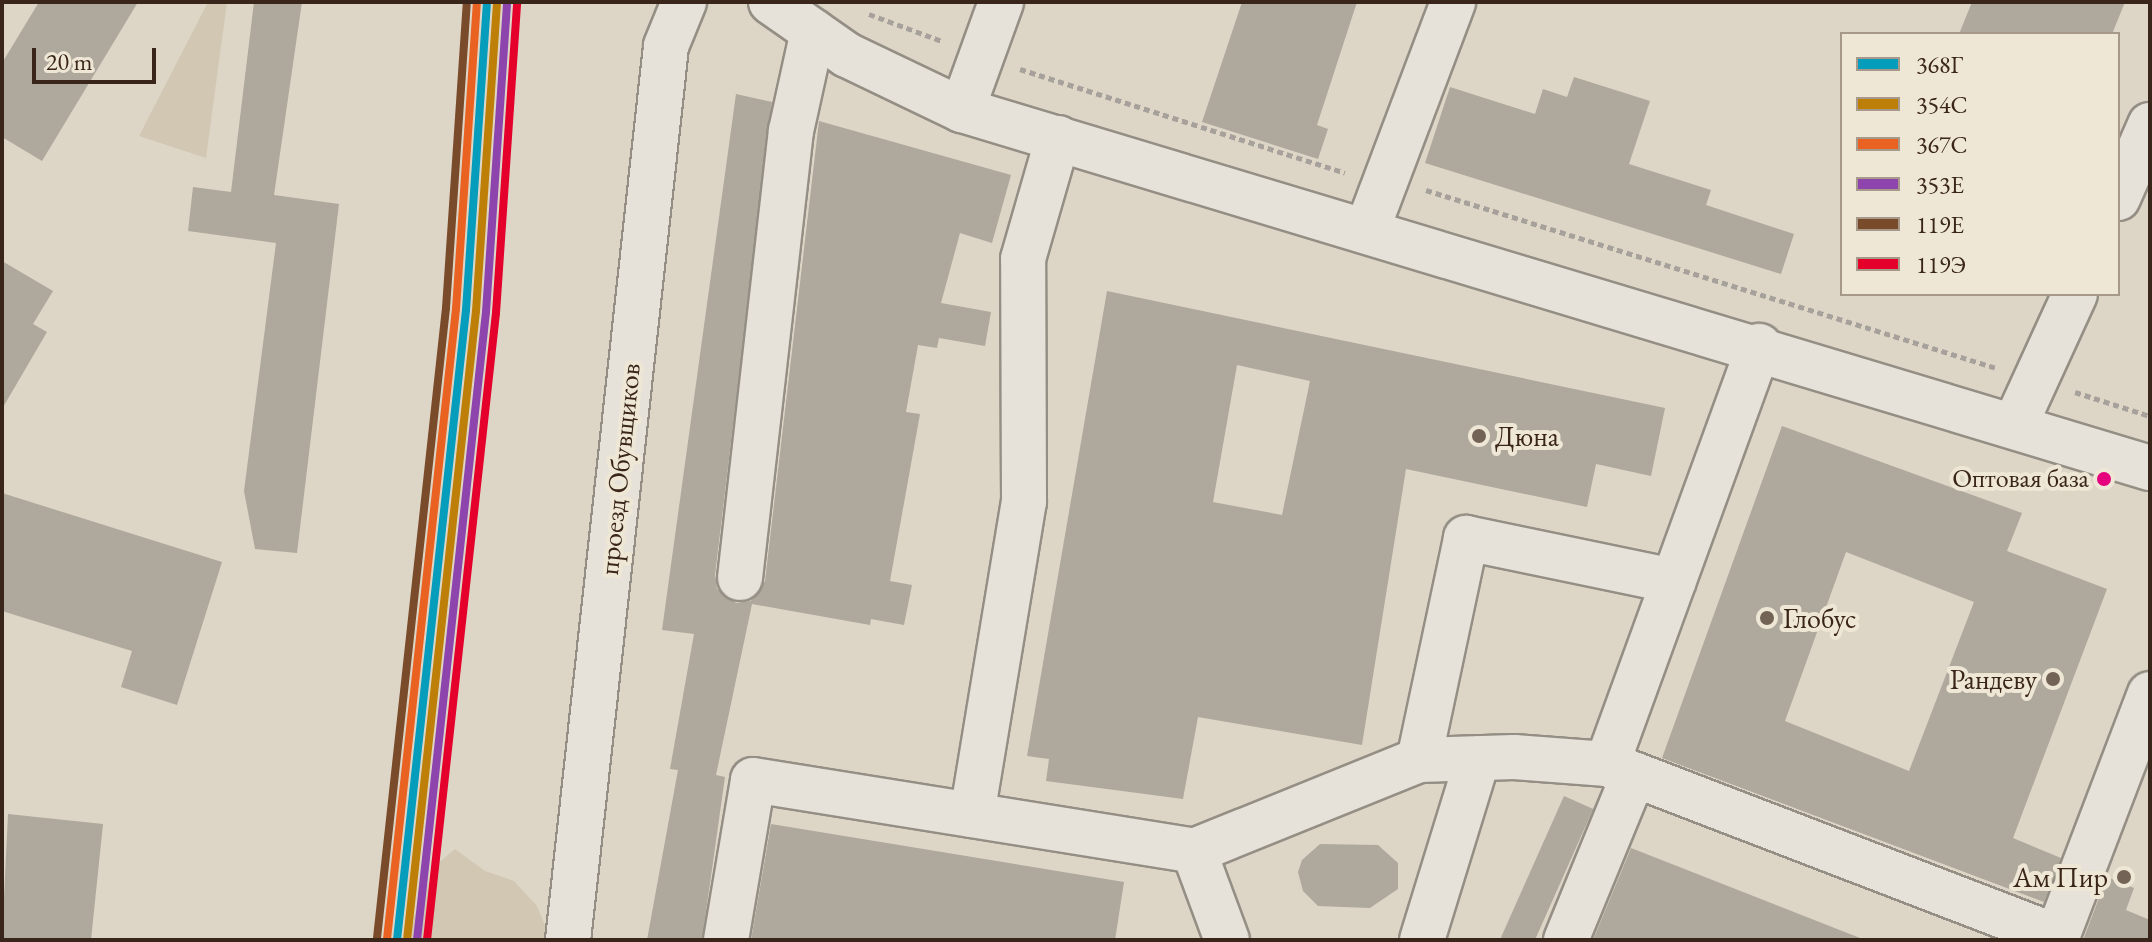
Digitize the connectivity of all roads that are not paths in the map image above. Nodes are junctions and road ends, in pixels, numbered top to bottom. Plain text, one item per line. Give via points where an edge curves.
1 (684, 2) edge
2 (771, 2) edge
3 (1001, 2) edge
4 (1453, 2) edge
5 (813, 31) junction
6 (962, 110) junction
7 (2150, 125) edge
8 (1058, 138) junction
9 (2120, 193) edge
10 (1367, 230) junction
11 (2074, 296) edge
12 (1759, 346) junction
13 (2015, 425) junction
14 (2150, 468) edge
15 (740, 578) dead end
16 (1674, 581) junction
17 (2150, 694) edge
18 (1478, 758) junction
19 (1419, 760) junction
20 (1620, 769) junction
21 (972, 815) junction
22 (1194, 851) junction
23 (2056, 938) edge
24 (568, 940) edge
25 (726, 940) edge
26 (1227, 940) edge
27 (1422, 940) edge
28 (1566, 940) edge

1 - 24 street, проезд Обувщиков via 666,46
2 - 5 street
3 - 6 street
4 - 10 street
5 - 6 street via 847,55
5 - 15 street via 791,131
6 - 8 street
7 - 9 street
8 - 10 street
8 - 21 street via 1023,259 1024,502
10 - 12 street
11 - 13 street
12 - 13 street
12 - 16 street
13 - 14 street
16 - 19 street via 1466,538
16 - 20 street
17 - 23 street
18 - 19 street
18 - 20 street
18 - 27 street
19 - 22 street
20 - 23 street
20 - 28 street
21 - 22 street
21 - 25 street via 753,780
22 - 26 street

